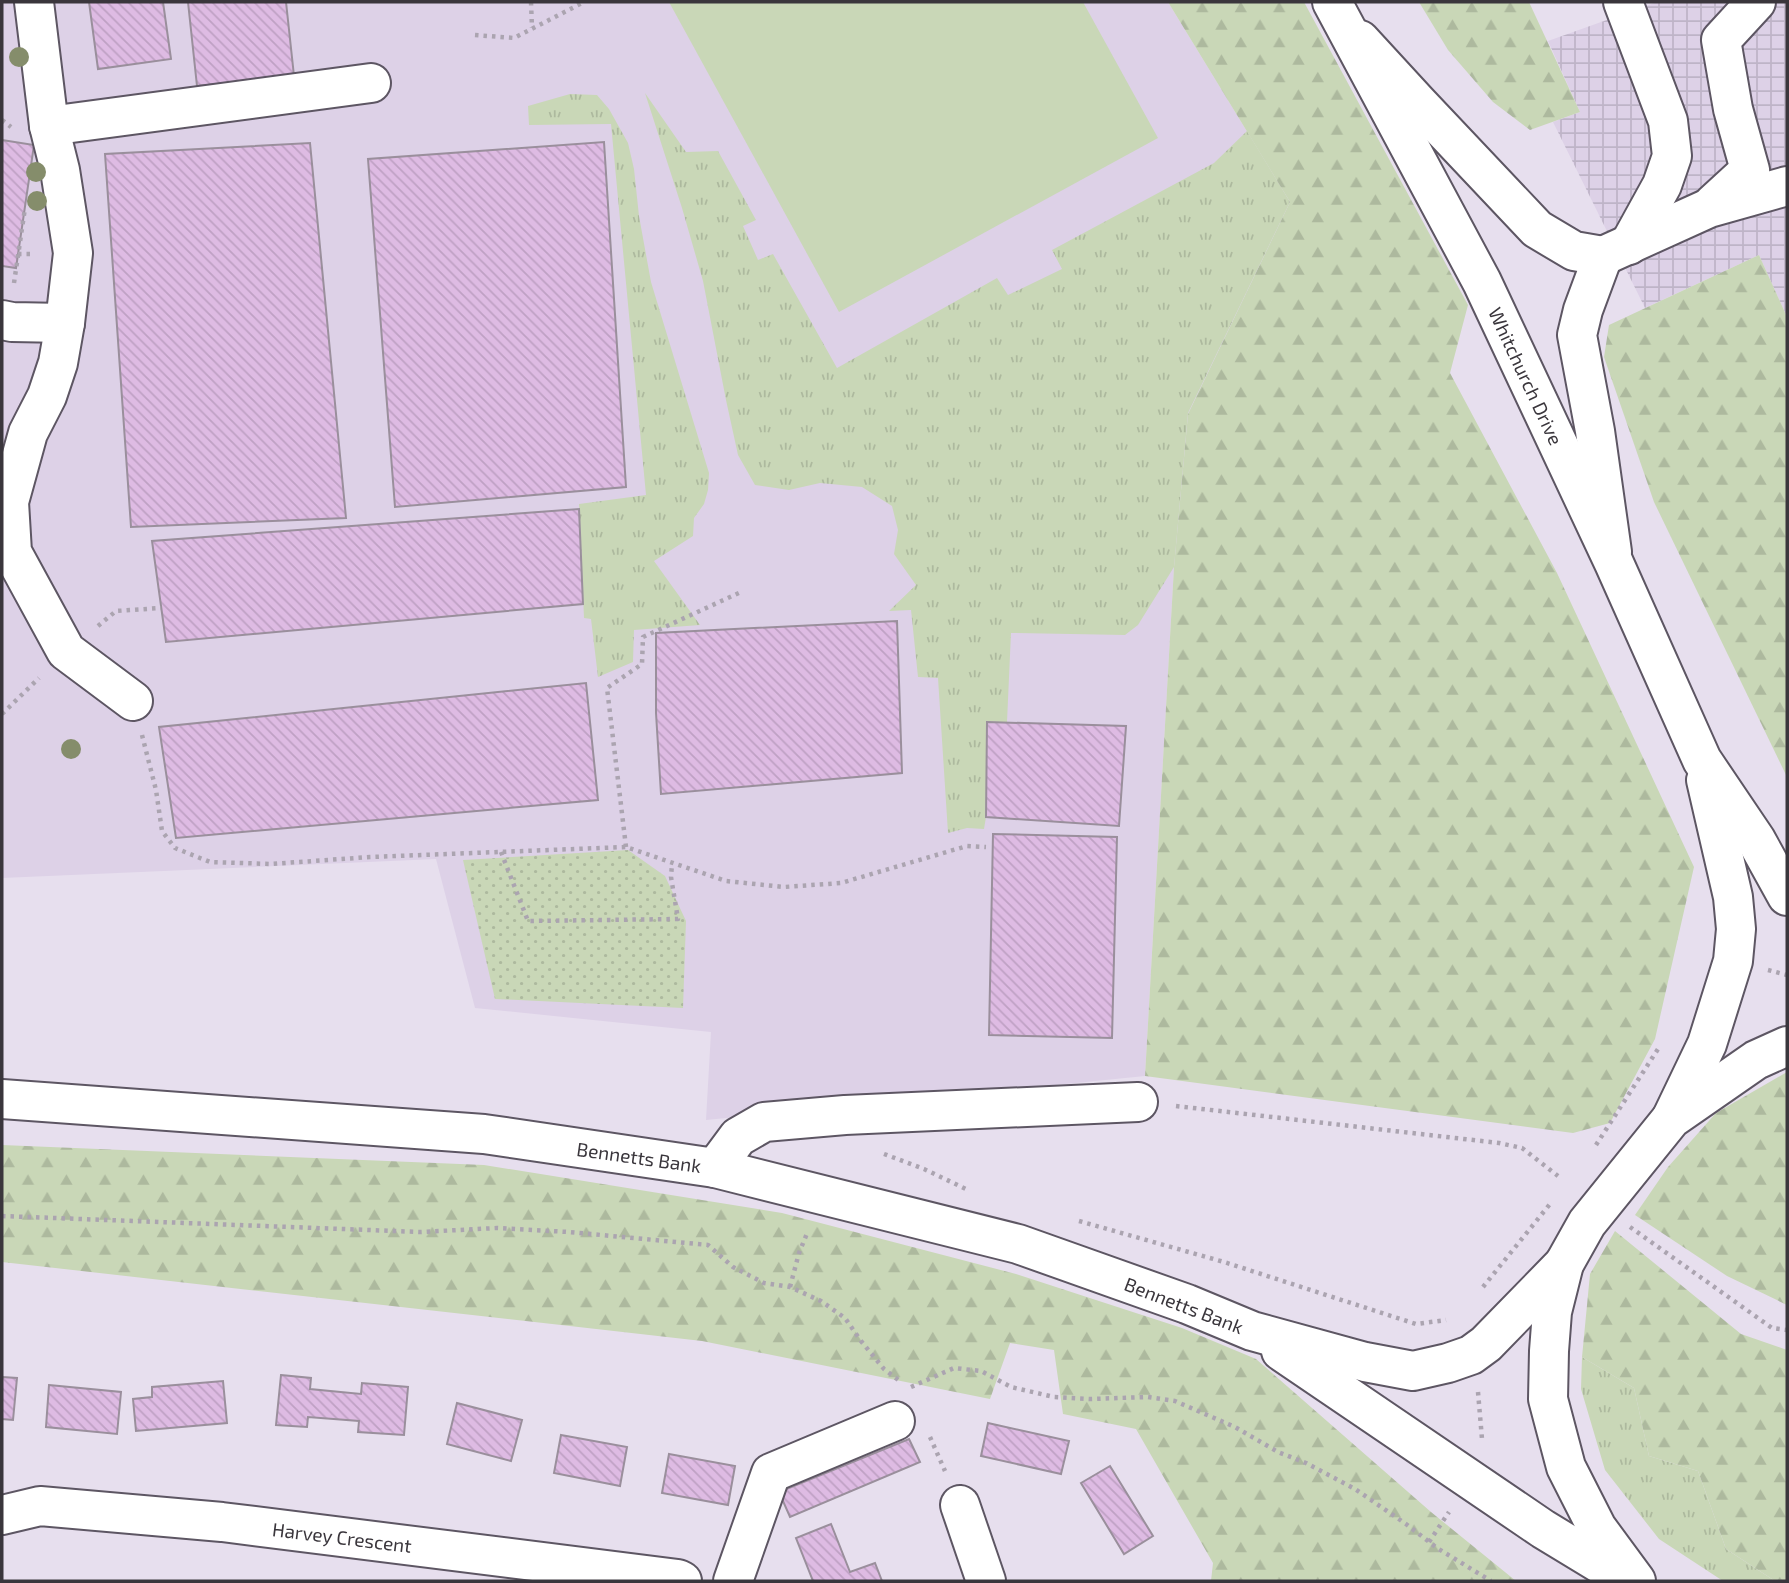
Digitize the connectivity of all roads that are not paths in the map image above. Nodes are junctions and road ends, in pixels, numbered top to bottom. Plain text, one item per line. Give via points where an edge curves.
1 (1623, 2) edge
2 (1756, 2) edge
3 (23, 3) edge
4 (1338, 12) edge
5 (371, 83) dead end
6 (34, 130) junction
7 (1787, 186) edge
8 (1709, 208) junction
9 (1616, 251) junction
10 (7, 305) edge
11 (65, 323) junction
12 (1614, 562) junction
13 (133, 701) road end
14 (1702, 760) junction
15 (1787, 896) edge
16 (1787, 1046) edge
17 (2, 1099) edge
18 (1138, 1102) road end
19 (1671, 1119) junction
20 (715, 1168) junction
21 (1564, 1264) junction
22 (1252, 1331) junction
23 (912, 1428) road end
24 (960, 1505) road end
25 (2, 1515) edge
26 (682, 1581) edge
27 (733, 1581) edge
28 (986, 1581) edge
29 (1629, 1581) edge
30 (1636, 1581) edge

1 - 9 main road via 1668,121 1672,156 1662,185
2 - 8 main road via 1721,40 1750,170
3 - 6 main road
4 - 9 main road via 1537,229 1574,251
4 - 12 main road, Whitchurch Drive via 1482,282
5 - 6 main road
6 - 11 main road via 60,170 73,253
7 - 8 main road
8 - 9 main road
9 - 12 main road via 1583,310 1577,335
10 - 11 main road via 12,322
11 - 13 main road via 58,363 27,433 9,502 12,552 66,651
12 - 14 main road, Whitchurch Drive
14 - 15 main road, Whitchurch Drive via 1756,839
14 - 19 main road, Whitchurch Drive via 1736,929 1733,961 1707,1044
16 - 19 main road via 1756,1060
17 - 20 main road, Bennetts Bank via 484,1134
18 - 20 main road via 764,1122 738,1137
19 - 21 main road via 1587,1223
20 - 22 main road, Bennetts Bank via 1018,1244
21 - 22 main road, Bennetts Bank via 1471,1355 1413,1371
21 - 30 main road via 1552,1312 1548,1399 1566,1467 1597,1528
22 - 29 main road, Bennetts Bank via 1543,1529
23 - 27 main road via 771,1474
24 - 28 main road
25 - 26 main road, Harvey Crescent via 40,1506 222,1522

